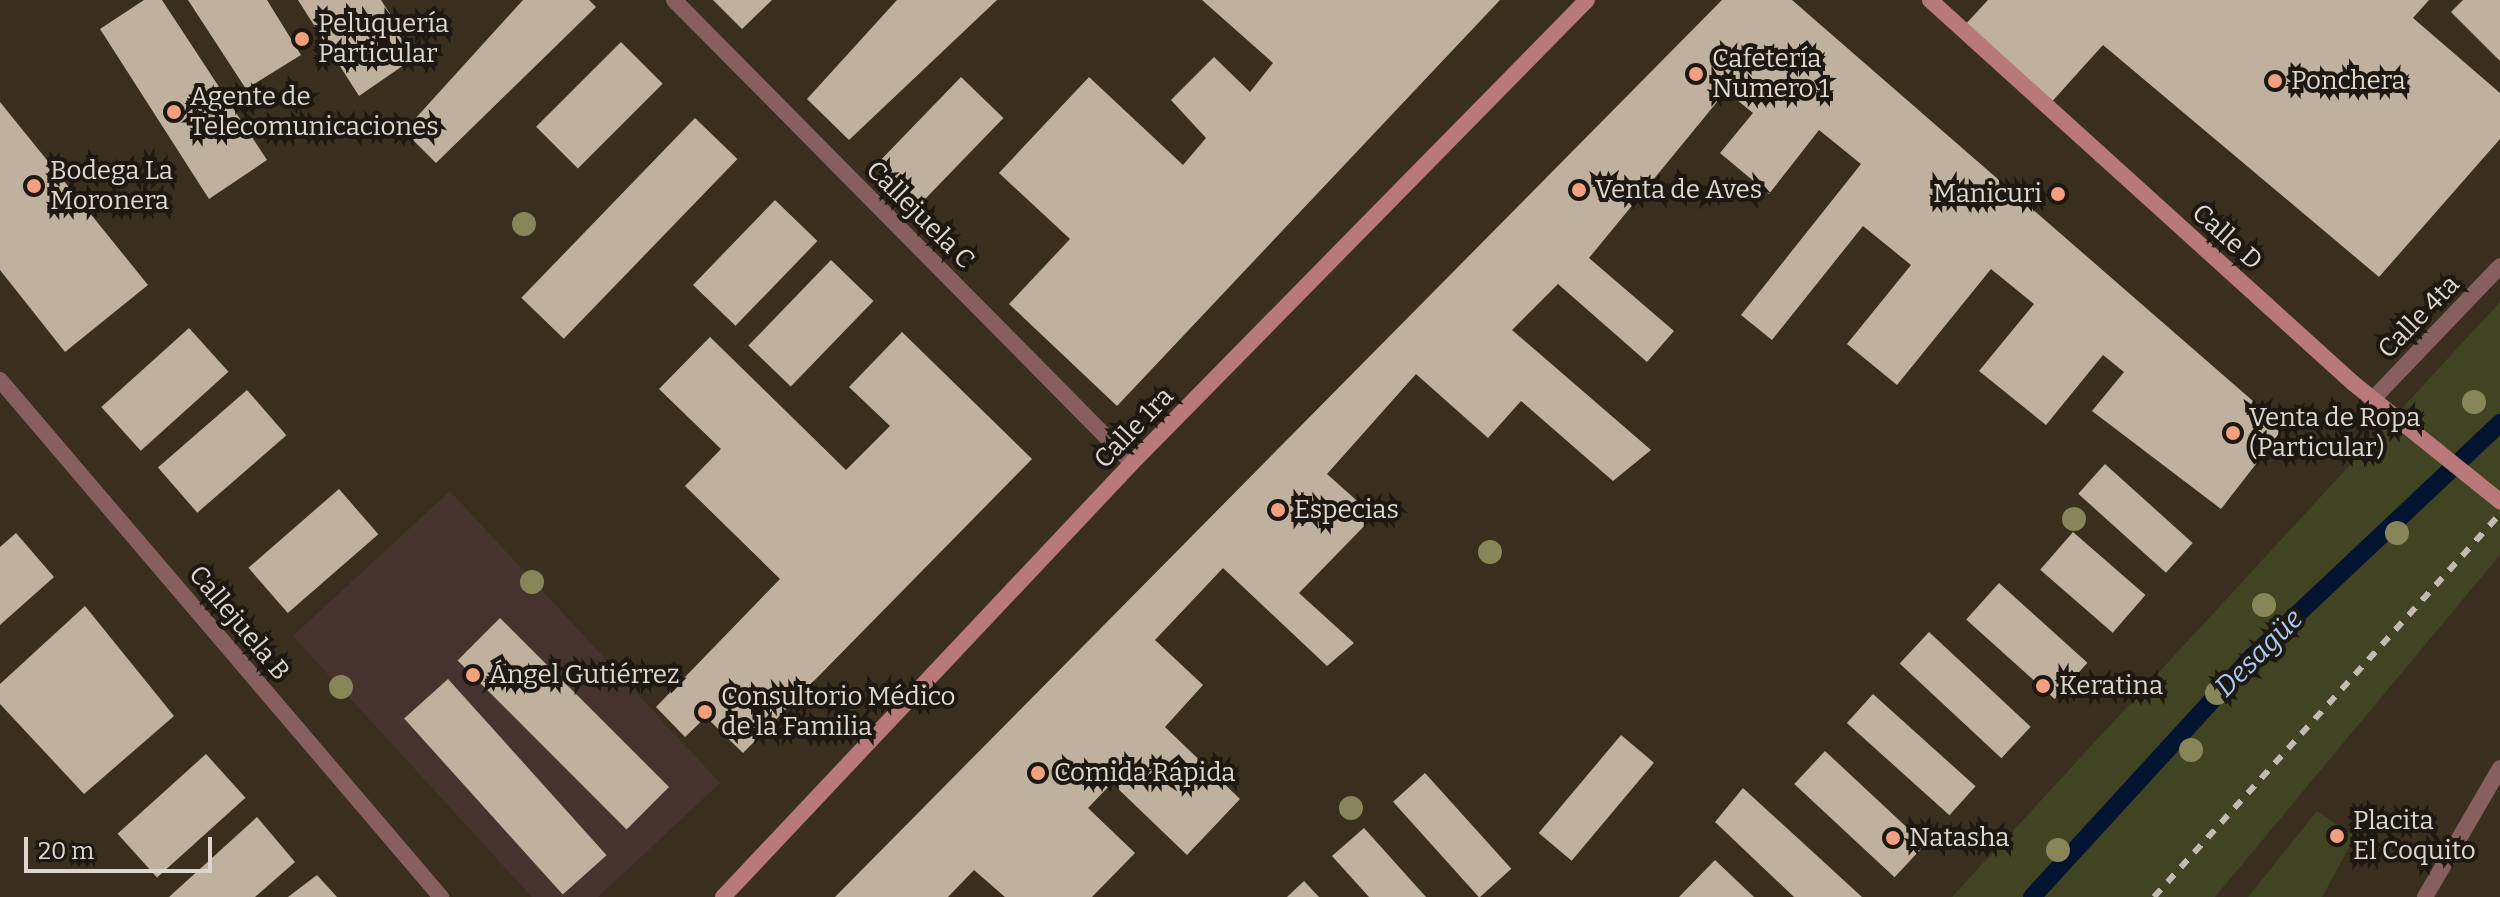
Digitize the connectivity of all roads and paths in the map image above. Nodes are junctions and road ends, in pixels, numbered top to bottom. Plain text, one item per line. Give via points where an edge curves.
1 (674, 0) edge
2 (1587, 0) edge
3 (1930, 0) edge
4 (2500, 266) edge
5 (0, 380) edge
6 (2372, 400) junction
7 (1132, 463) junction
8 (2494, 496) edge
9 (2500, 768) edge
10 (441, 897) edge
11 (723, 897) edge
12 (2425, 897) edge

1 - 7 street, Callejuela C
2 - 7 street, Calle 1ra
3 - 6 street, Calle D
4 - 6 street, Calle 4ta
5 - 10 street, Callejuela B
6 - 8 street, Calle D
7 - 11 street, Calle 1ra
9 - 12 street

